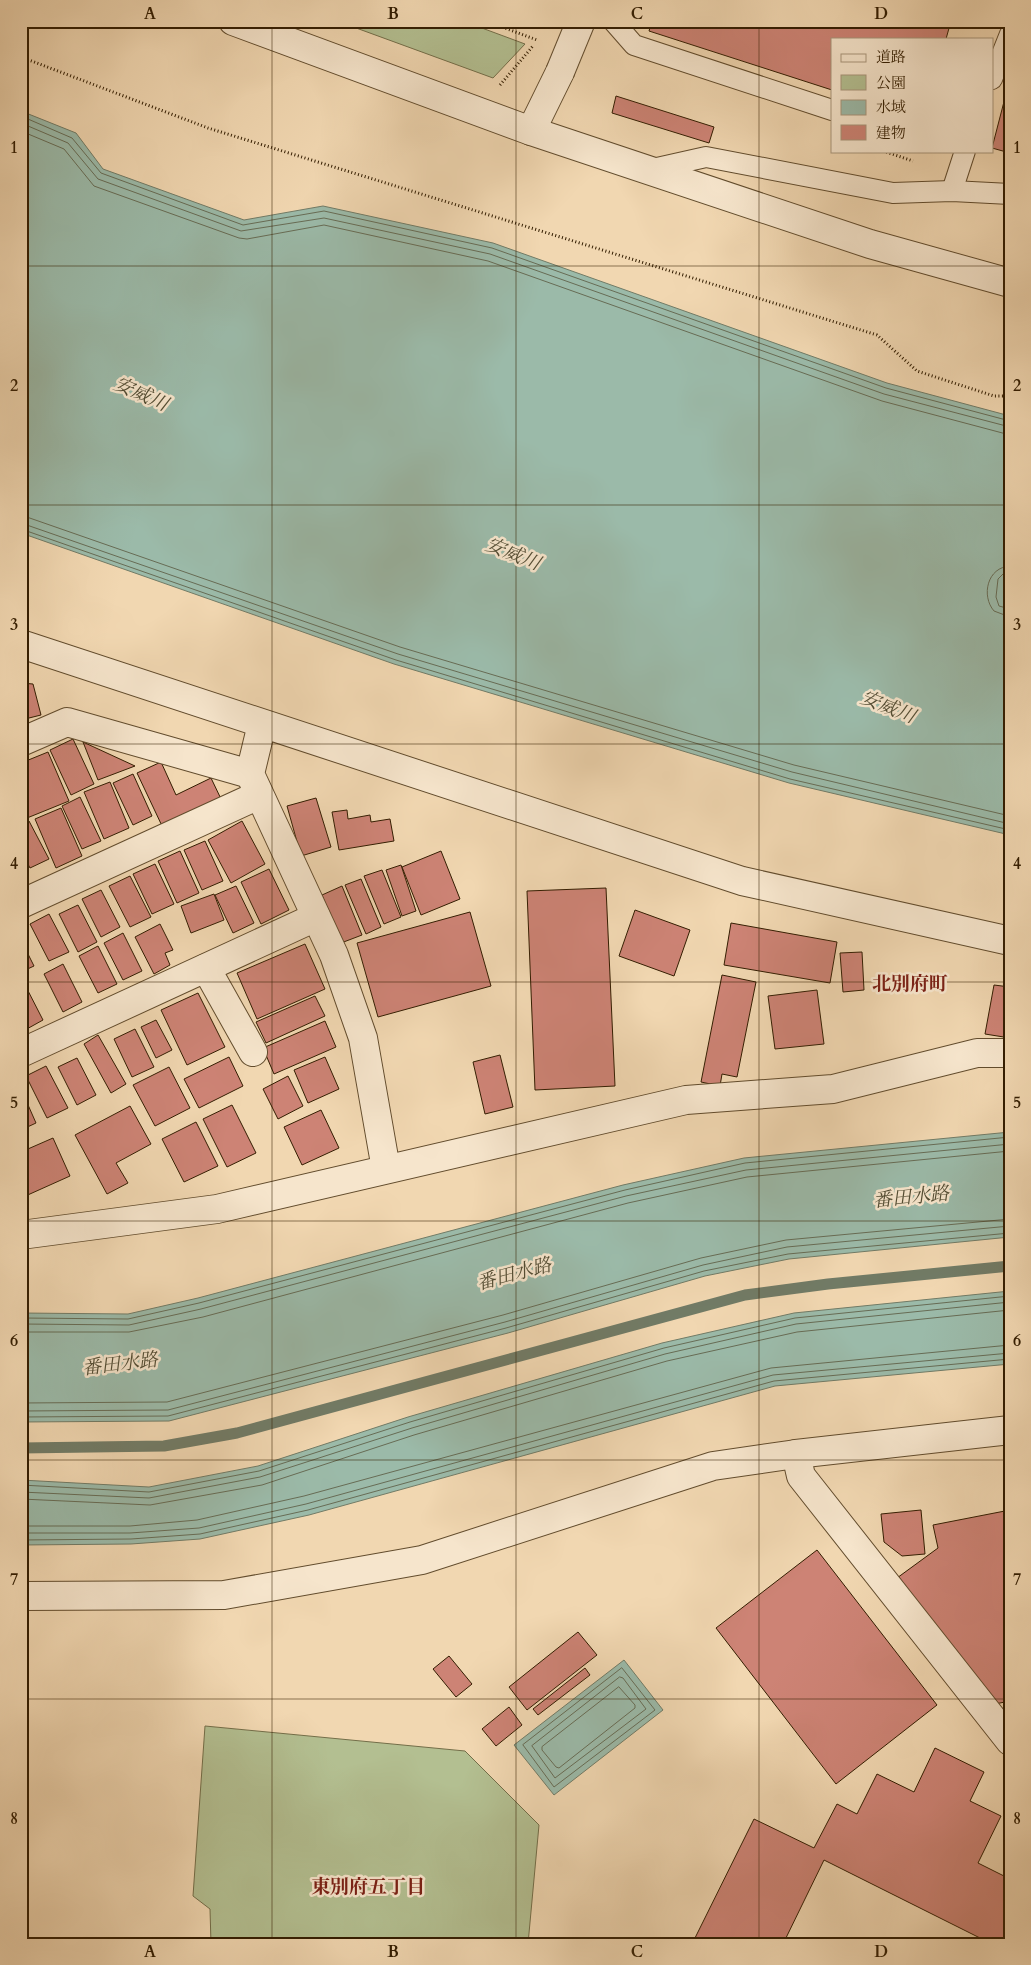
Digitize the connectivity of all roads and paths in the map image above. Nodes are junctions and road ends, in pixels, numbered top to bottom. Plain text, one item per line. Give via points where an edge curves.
1 (233, 21) edge
2 (581, 21) edge
3 (613, 21) edge
4 (1010, 34) edge
5 (538, 40) dead end
6 (21, 57) edge
7 (994, 74) edge
8 (495, 91) dead end
9 (831, 110) edge
10 (531, 131) junction
11 (965, 152) edge
12 (648, 170) junction
13 (952, 191) junction
14 (1010, 194) edge
15 (1010, 282) edge
16 (1010, 396) edge
17 (21, 644) edge
18 (262, 724) junction
19 (21, 742) edge
20 (255, 784) junction
21 (21, 904) edge
22 (316, 917) junction
23 (1010, 941) edge
24 (206, 968) junction
25 (252, 1052) dead end
26 (21, 1053) edge
27 (1010, 1053) edge
28 (386, 1170) junction
29 (21, 1236) edge
30 (1010, 1430) edge
31 (796, 1454) junction
32 (21, 1596) edge
33 (1010, 1741) edge

1 - 10 street
2 - 10 street, bridge
3 - 9 lane via 634,45
4 - 7 lane
5 - 8 path
6 - 16 path via 208,128 877,335 917,371 994,396
10 - 12 street
11 - 13 lane
12 - 13 lane via 706,157 893,193
12 - 15 street via 870,244
13 - 14 lane
17 - 18 street
18 - 20 street
18 - 23 street via 742,881
19 - 20 street via 67,722
20 - 21 street
20 - 22 street
22 - 24 street
22 - 28 street via 334,955 363,1038
24 - 25 street
24 - 26 street
27 - 28 street via 977,1053 833,1089 686,1100
28 - 29 street via 217,1209
30 - 31 street
31 - 32 street via 713,1466 413,1562 224,1595
31 - 33 street via 801,1476

